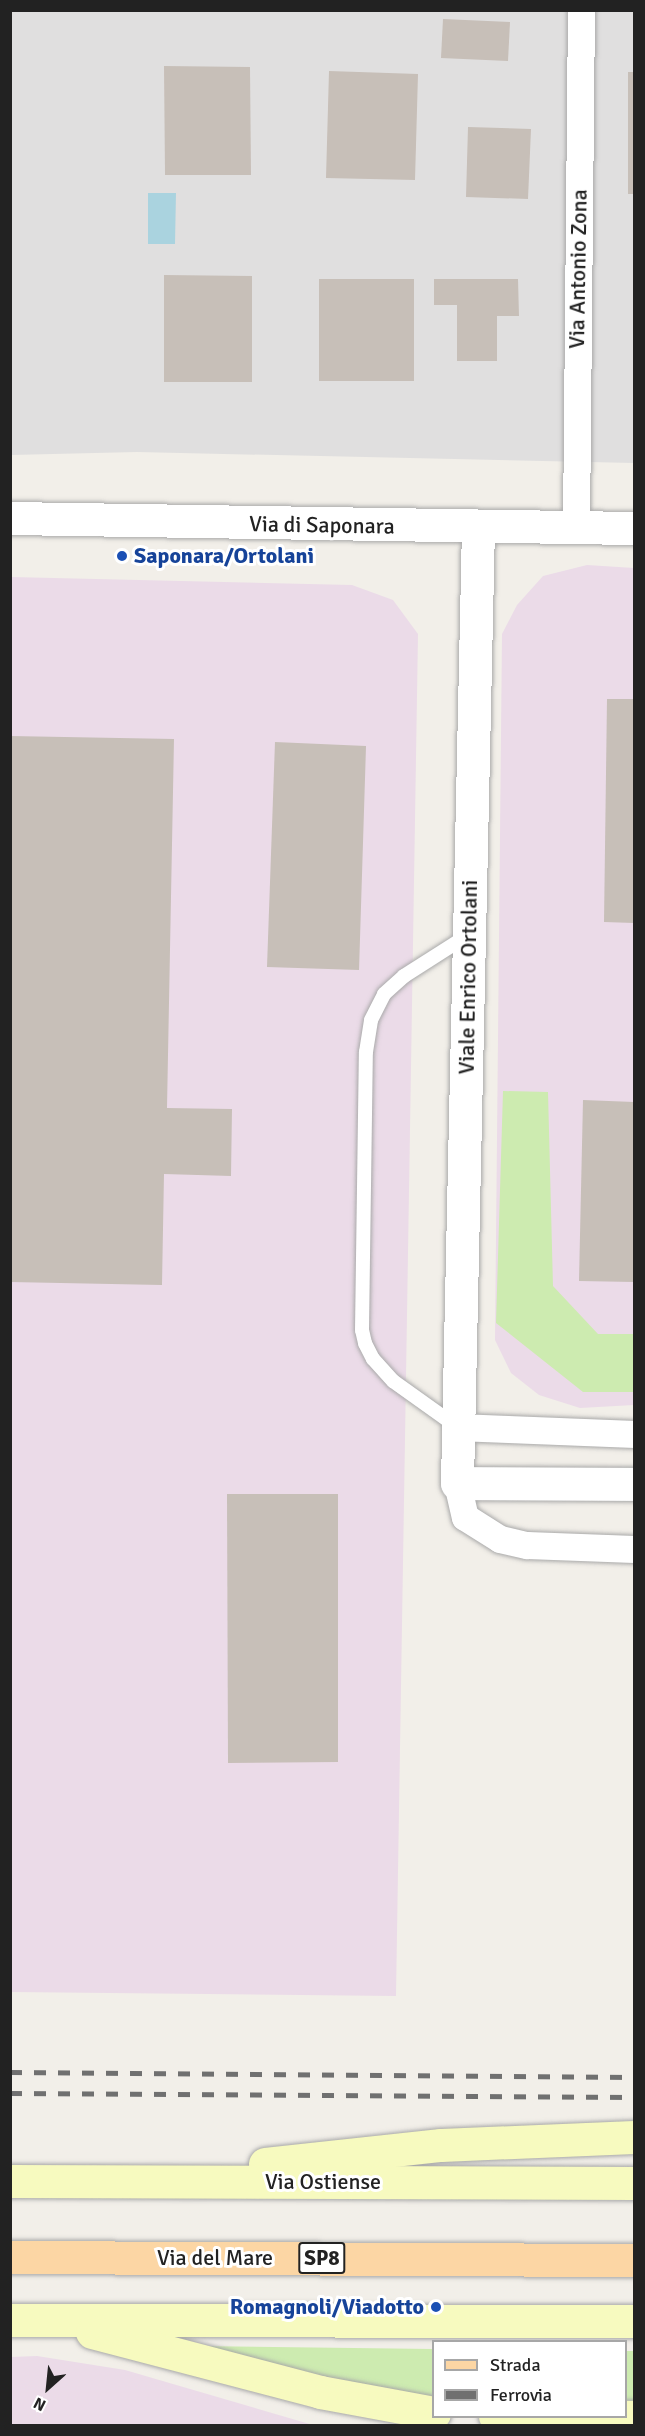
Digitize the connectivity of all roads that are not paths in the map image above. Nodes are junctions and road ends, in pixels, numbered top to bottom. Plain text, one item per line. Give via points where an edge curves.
1 (581, 10) edge
2 (10, 518) edge
3 (478, 526) junction
4 (576, 527) junction
5 (634, 528) edge
6 (470, 934) junction
7 (458, 1427) junction
8 (634, 1434) edge
9 (456, 1483) junction
10 (634, 1484) edge
11 (634, 1549) edge
12 (630, 2137) edge
13 (10, 2181) edge
14 (111, 2181) junction
15 (634, 2183) edge
16 (10, 2257) edge
17 (634, 2259) edge
18 (10, 2320) edge
19 (47, 2320) junction
20 (634, 2321) edge
21 (432, 2413) edge

1 - 4 street, Via Antonio Zona
2 - 3 street, Via di Saponara
3 - 4 street, Via di Saponara
3 - 6 street, Viale Enrico Ortolani
4 - 5 street, Via di Saponara
6 - 7 street, Viale Enrico Ortolani
6 - 7 lane via 404,976 384,994 371,1020 366,1052 362,1330 365,1343 373,1359 393,1381
7 - 8 street
7 - 9 street, Viale Enrico Ortolani
9 - 10 street
9 - 11 street, Viale Enrico Ortolani via 465,1517 500,1539 527,1545
12 - 14 main road via 419,2147
13 - 14 main road, Via Ostiense
14 - 15 main road, Via Ostiense
16 - 17 main road, Via del Mare / SP8
18 - 19 main road
19 - 20 main road
19 - 21 main road via 320,2392

